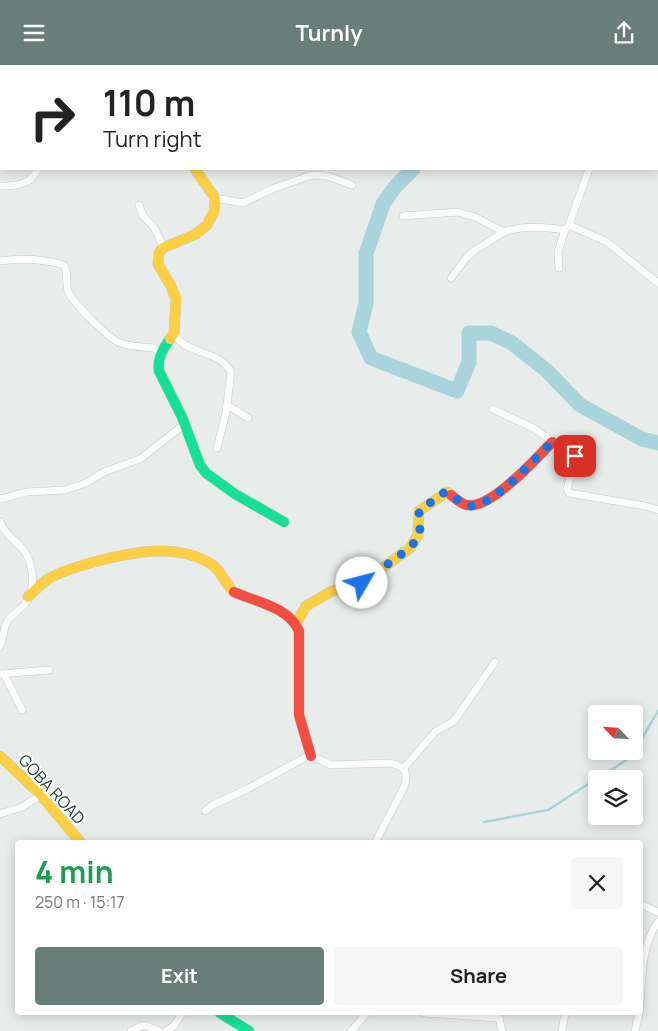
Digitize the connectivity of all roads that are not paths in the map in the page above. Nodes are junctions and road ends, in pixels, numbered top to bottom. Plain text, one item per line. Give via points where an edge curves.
1 (38, 170) edge
2 (196, 170) edge
3 (589, 170) edge
4 (352, 185) dead end
5 (0, 186) edge
6 (215, 198) junction
7 (139, 205) dead end
8 (403, 216) dead end
9 (567, 227) junction
10 (504, 232) junction
11 (163, 248) junction
12 (0, 261) edge
13 (559, 268) dead end
14 (451, 278) dead end
15 (658, 283) edge
16 (174, 333) junction
17 (160, 354) junction
18 (226, 405) junction
19 (493, 409) dead end
20 (248, 418) dead end
21 (184, 424) junction
22 (552, 442) junction
23 (217, 448) dead end
24 (0, 499) edge
25 (658, 510) edge
26 (0, 522) edge
27 (284, 522) dead end
28 (28, 597) junction
29 (296, 624) junction
30 (0, 646) edge
31 (495, 662) dead end
32 (49, 670) dead end
33 (2, 674) edge
34 (22, 710) dead end
35 (0, 756) edge
36 (311, 756) junction
37 (403, 769) junction
38 (41, 795) junction
39 (205, 811) dead end
40 (0, 814) edge
41 (78, 840) edge
42 (377, 840) edge
43 (643, 905) edge
44 (658, 912) edge
45 (658, 922) edge
46 (643, 969) edge
47 (181, 1015) edge
48 (223, 1015) edge
49 (365, 1015) edge
50 (467, 1015) edge
51 (565, 1015) edge
52 (639, 1015) edge
53 (131, 1031) edge
54 (159, 1031) edge
55 (166, 1031) edge
56 (249, 1031) edge
57 (351, 1031) edge
58 (502, 1031) edge
59 (562, 1031) edge
60 (635, 1031) edge

1 - 5 street via 34,178 23,184
2 - 6 street
3 - 9 street
4 - 6 street via 327,176 312,175 243,203
6 - 11 street via 214,213 207,225 196,234
7 - 11 street
8 - 10 street via 458,212
9 - 10 street via 526,227
9 - 13 street via 558,252
9 - 15 street via 607,241
10 - 14 street via 475,250
11 - 16 street via 158,264 176,299
12 - 17 street via 20,259 64,265 72,299 105,333 118,343 154,348
16 - 17 street
16 - 18 street via 180,341 223,362 229,369 231,376
17 - 21 street via 160,371
18 - 20 street
18 - 23 street
19 - 22 street via 535,429
21 - 24 street via 140,459 104,472 86,483 65,490 32,491
21 - 27 street via 200,465 209,476
22 - 25 street via 575,457 568,493
22 - 29 street via 522,474 480,503 464,505 448,492 432,501 419,511 420,532 413,545 362,583 332,591 306,606
26 - 28 street via 29,560 33,576
28 - 29 street via 51,579 75,570 117,557 160,551 204,559 217,568 234,592 287,614
28 - 30 street via 9,619
29 - 36 street via 299,715
31 - 37 street via 454,721 435,732
32 - 33 street
33 - 34 street
35 - 38 street, GOBA ROAD
36 - 37 street via 331,765 389,763
36 - 39 street
37 - 42 street via 407,779
38 - 40 street via 22,807
38 - 41 street, GOBA ROAD
43 - 44 street
45 - 46 street via 647,944
47 - 55 street
48 - 56 street
49 - 57 street
50 - 58 street via 499,1018
51 - 59 street
52 - 60 street
53 - 54 street via 144,1025

